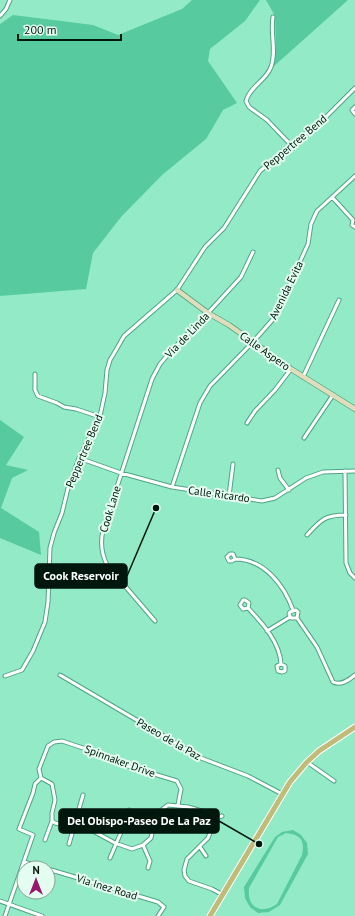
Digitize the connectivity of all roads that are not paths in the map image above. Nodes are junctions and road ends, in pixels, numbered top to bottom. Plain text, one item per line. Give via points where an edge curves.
1 (10, 0) edge
2 (0, 16) edge
3 (273, 18) dead end
4 (355, 88) edge
5 (354, 109) edge
6 (355, 114) edge
7 (291, 145) junction
8 (355, 176) edge
9 (332, 198) junction
10 (354, 220) edge
11 (355, 227) edge
12 (253, 252) dead end
13 (177, 290) junction
14 (339, 300) dead end
15 (208, 313) junction
16 (253, 342) junction
17 (291, 369) junction
18 (35, 374) dead end
19 (303, 377) junction
20 (332, 395) junction
21 (354, 407) edge
22 (100, 417) junction
23 (247, 423) dead end
24 (304, 438) dead end
25 (79, 458) junction
26 (233, 464) dead end
27 (278, 470) dead end
28 (345, 471) junction
29 (355, 471) edge
30 (121, 473) junction
31 (172, 488) junction
32 (289, 490) junction
33 (229, 496) junction
34 (346, 515) junction
35 (307, 535) dead end
36 (234, 559) dead end
37 (355, 578) edge
38 (248, 608) dead end
39 (293, 610) junction
40 (290, 617) junction
41 (297, 618) junction
42 (156, 621) dead end
43 (267, 631) junction
44 (281, 664) dead end
45 (60, 675) dead end
46 (355, 675) edge
47 (5, 676) dead end
48 (355, 727) edge
49 (307, 762) junction
50 (41, 778) junction
51 (334, 781) dead end
52 (282, 794) junction
53 (83, 795) dead end
54 (178, 805) junction
55 (129, 810) dead end
56 (222, 816) dead end
57 (209, 820) junction
58 (52, 821) junction
59 (154, 823) junction
60 (75, 827) junction
61 (178, 830) dead end
62 (45, 840) dead end
63 (115, 843) junction
64 (69, 844) dead end
65 (143, 845) junction
66 (200, 847) junction
67 (206, 856) dead end
68 (110, 858) dead end
69 (25, 860) edge
70 (148, 868) dead end
71 (56, 871) edge
72 (16, 886) edge
73 (223, 895) junction
74 (0, 901) edge
75 (10, 904) junction
76 (5, 916) edge
77 (42, 916) edge
78 (158, 916) edge
79 (210, 916) edge

1 - 2 street
3 - 7 street via 274,49 271,67 247,96 246,101 249,107 267,120
4 - 7 street, Peppertree Bend via 322,121
5 - 6 street
7 - 13 street, Peppertree Bend via 260,171 224,228 205,247
8 - 9 street, Avenida Evita
9 - 10 street
9 - 16 street, Avenida Evita via 317,211 310,224 308,244 275,317
10 - 11 street via 352,224
12 - 15 street, Via de Linda via 241,277
13 - 15 street, Calle Aspero
13 - 22 street, Peppertree Bend via 124,336 107,370
14 - 19 street
15 - 16 street, Calle Aspero
15 - 30 street, Via de Linda via 160,364 152,380
16 - 17 street, Calle Aspero
16 - 31 street, Avenida Evita via 210,386 200,403
17 - 19 street, Calle Aspero
17 - 23 street
18 - 22 street via 35,390 38,396 64,407
19 - 20 street, Calle Aspero
20 - 21 street, Calle Aspero
20 - 24 street
22 - 25 street, Peppertree Bend
25 - 30 street, Calle Ricardo
25 - 47 street, Peppertree Bend via 50,548 45,622 22,670
26 - 33 street
27 - 32 street via 280,478
28 - 29 street, Calle Ricardo
28 - 32 street, Calle Ricardo via 323,472 306,478
28 - 34 street
30 - 31 street, Calle Ricardo
30 - 42 street, Cook Lane via 103,530 103,555 109,568
31 - 33 street, Calle Ricardo
32 - 33 street, Calle Ricardo via 276,498 262,500
34 - 35 street via 333,515 321,519
34 - 37 street via 346,563
36 - 39 street via 249,561 271,575 286,593
38 - 43 street
39 - 40 street
39 - 41 street via 298,612
40 - 41 street
40 - 43 street
41 - 46 street via 317,647 333,682 336,684
43 - 44 street via 280,654
45 - 52 street, Paseo de la Paz via 201,758 248,776
48 - 49 main road via 328,744
49 - 51 street
49 - 52 main road
50 - 54 street, Spinnaker Drive via 39,769 48,746 62,741 98,753 115,762 177,781 182,789
50 - 58 street via 52,784 55,800
50 - 69 street via 34,784 33,794 19,829 33,835
52 - 73 main road
53 - 60 street
54 - 57 street via 202,811
54 - 59 street via 168,804 160,811
55 - 63 street
56 - 57 street
57 - 66 street via 210,833
58 - 60 street
58 - 62 street
59 - 61 street
59 - 65 street via 151,838
60 - 63 street via 93,831
60 - 64 street
63 - 65 street via 132,849
63 - 68 street
65 - 70 street via 150,861
66 - 67 street
66 - 73 street via 187,859 185,876 189,881
71 - 78 street, Via Inez Road via 158,902 164,907
72 - 75 street
73 - 79 main road
74 - 75 street
75 - 76 street
75 - 77 street

